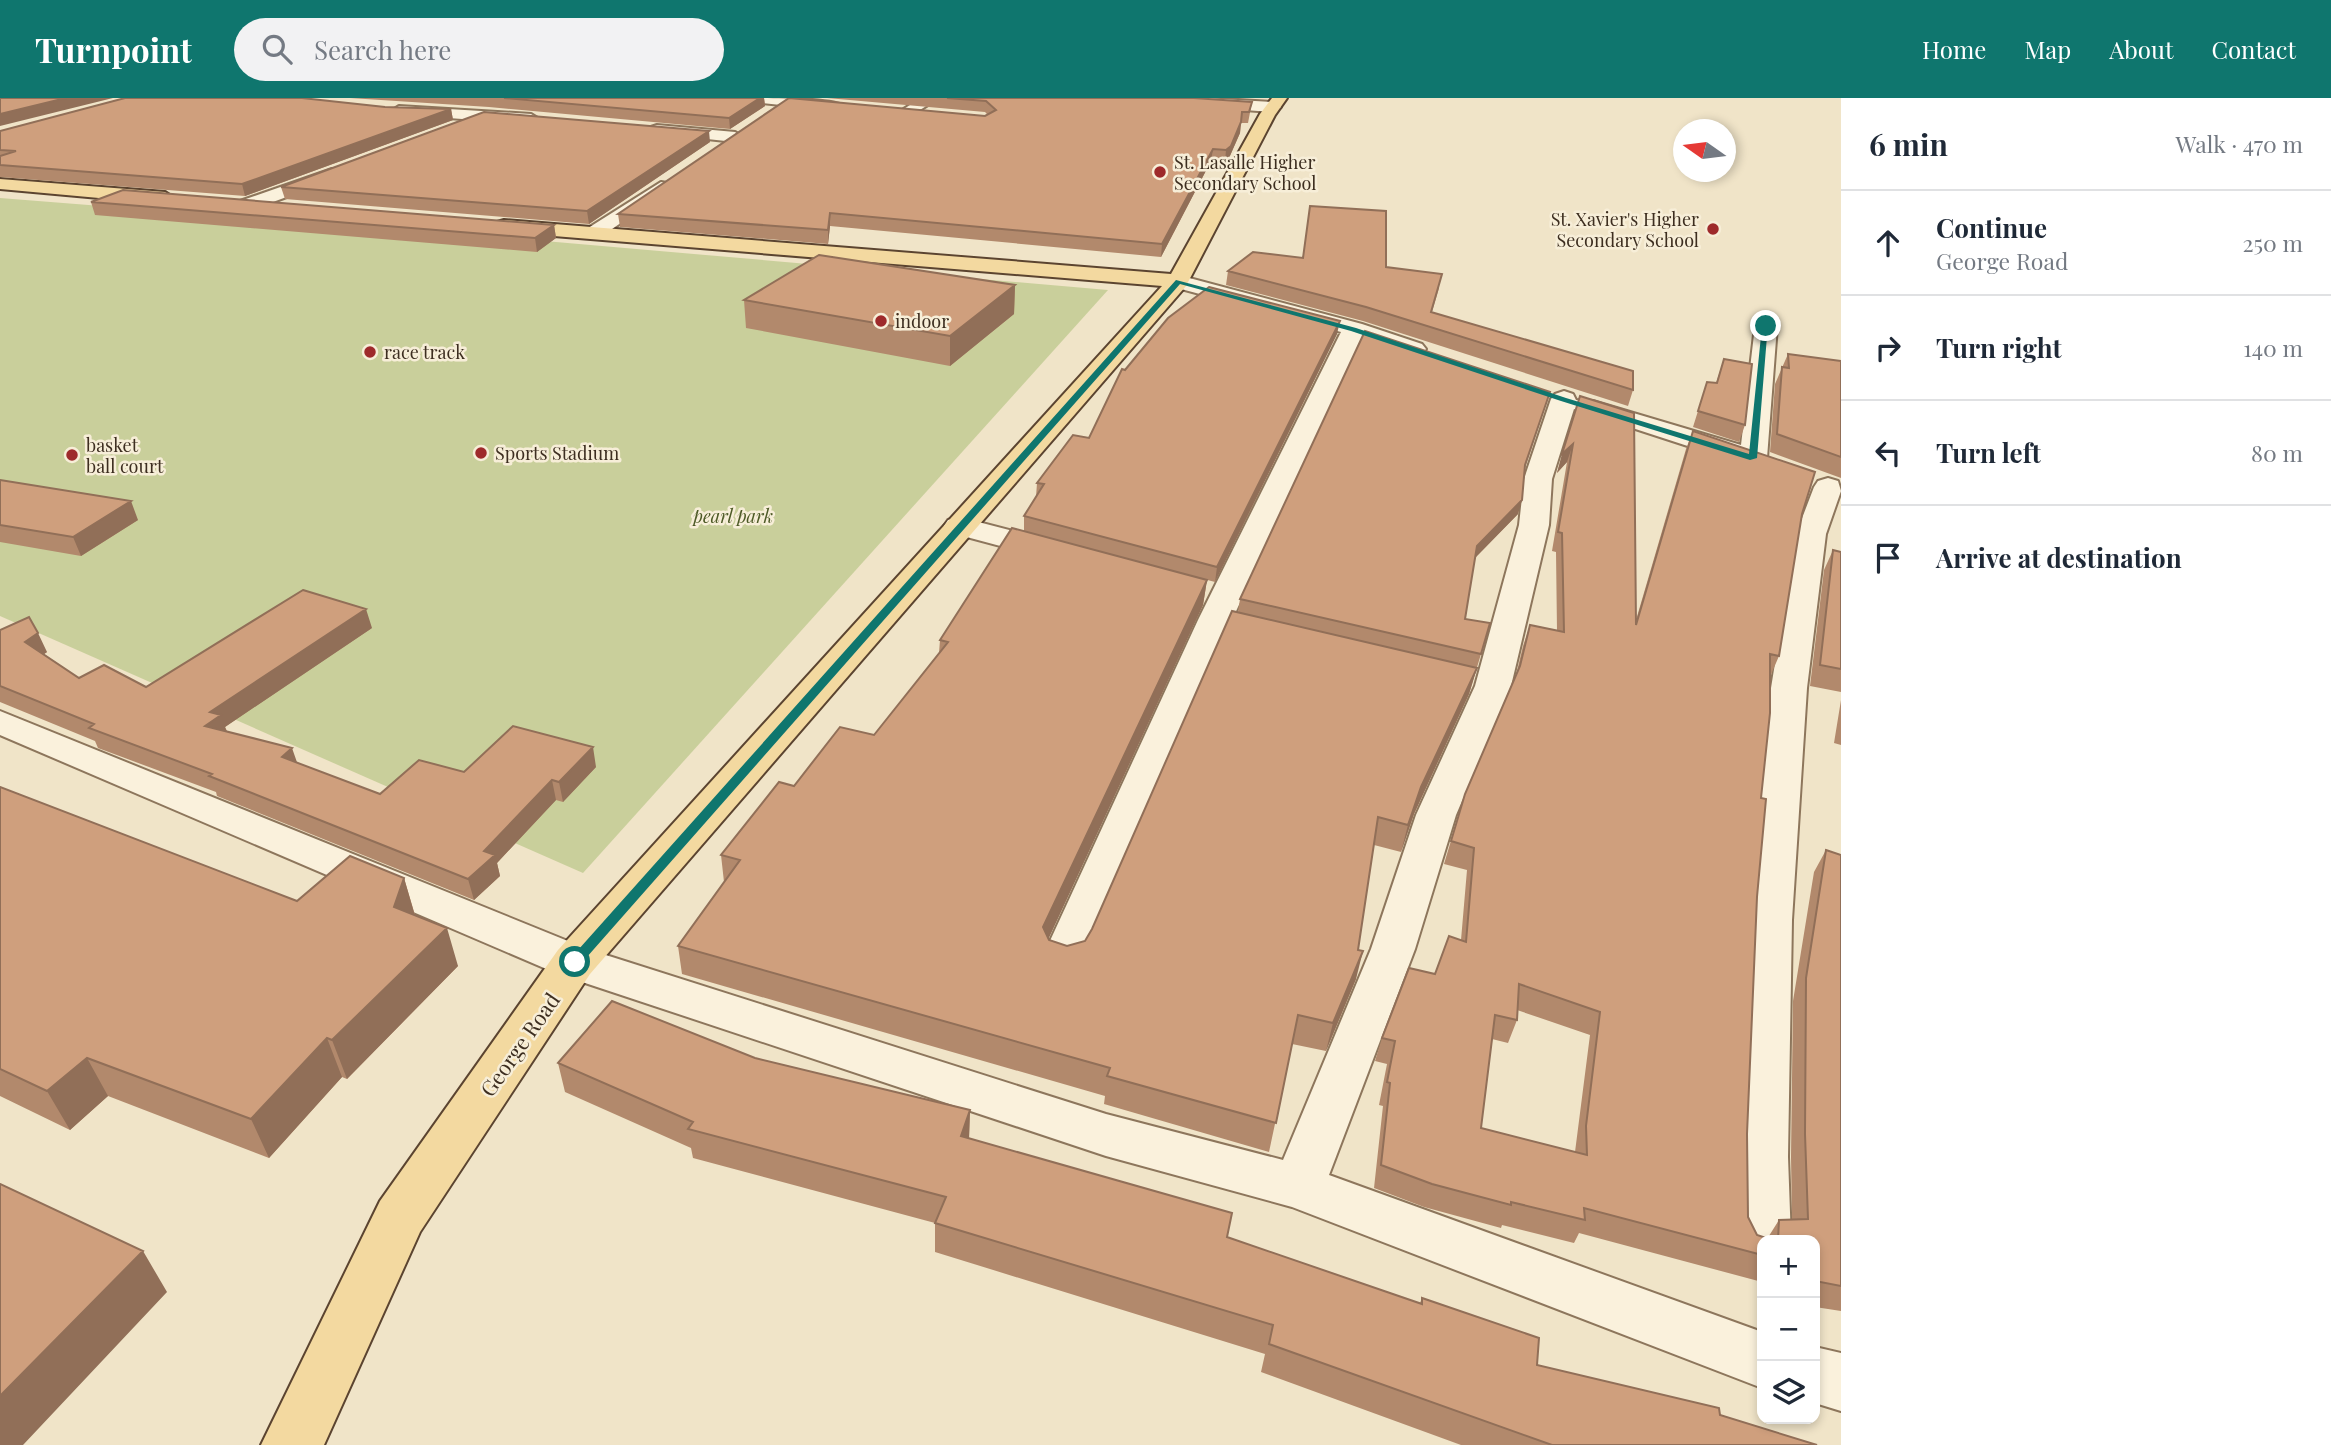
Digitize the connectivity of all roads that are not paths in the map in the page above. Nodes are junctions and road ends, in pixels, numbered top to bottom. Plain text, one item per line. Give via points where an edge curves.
1 (752, 98) edge
2 (1142, 99) edge
3 (787, 101) junction
4 (525, 102) edge
5 (1277, 102) edge
6 (933, 106) edge
7 (853, 107) edge
8 (388, 110) edge
9 (900, 111) edge
10 (489, 115) junction
11 (766, 115) edge
12 (1136, 117) edge
13 (544, 120) edge
14 (639, 128) edge
15 (446, 134) edge
16 (713, 152) edge
17 (351, 167) edge
18 (680, 174) edge
19 (0, 184) edge
20 (178, 199) edge
21 (240, 204) joint
22 (288, 208) edge
23 (481, 225) edge
24 (592, 234) junction
25 (1178, 281) junction
26 (1766, 326) dead end
27 (1354, 329) junction
28 (1433, 355) edge
29 (1753, 458) junction
30 (1778, 468) edge
31 (1824, 485) edge
32 (959, 527) junction
33 (1080, 559) edge
34 (0, 722) edge
35 (1065, 956) edge
36 (575, 962) junction
37 (1298, 1186) junction
38 (1764, 1235) edge
39 (1757, 1358) edge
40 (1820, 1376) edge
41 (1841, 1382) edge
42 (292, 1445) edge

1 - 3 street
2 - 5 street
2 - 12 street
3 - 7 street
3 - 11 street
4 - 10 street
5 - 25 main road, George Road
6 - 9 street
8 - 10 street
10 - 13 street
10 - 15 street
14 - 16 street via 740,133
17 - 21 street
18 - 24 street
19 - 20 main road
21 - 22 main road
23 - 24 main road
24 - 25 main road
25 - 27 street
25 - 32 main road, George Road
26 - 29 street
27 - 28 street
27 - 35 street via 1221,609
29 - 30 street
29 - 37 street via 1551,395 1534,525 1392,949
31 - 38 street via 1811,534 1789,688 1770,920
32 - 33 street
32 - 36 main road, George Road
34 - 36 street
36 - 37 street via 1106,1135
36 - 42 main road, George Road via 399,1218
37 - 39 street
40 - 41 street

